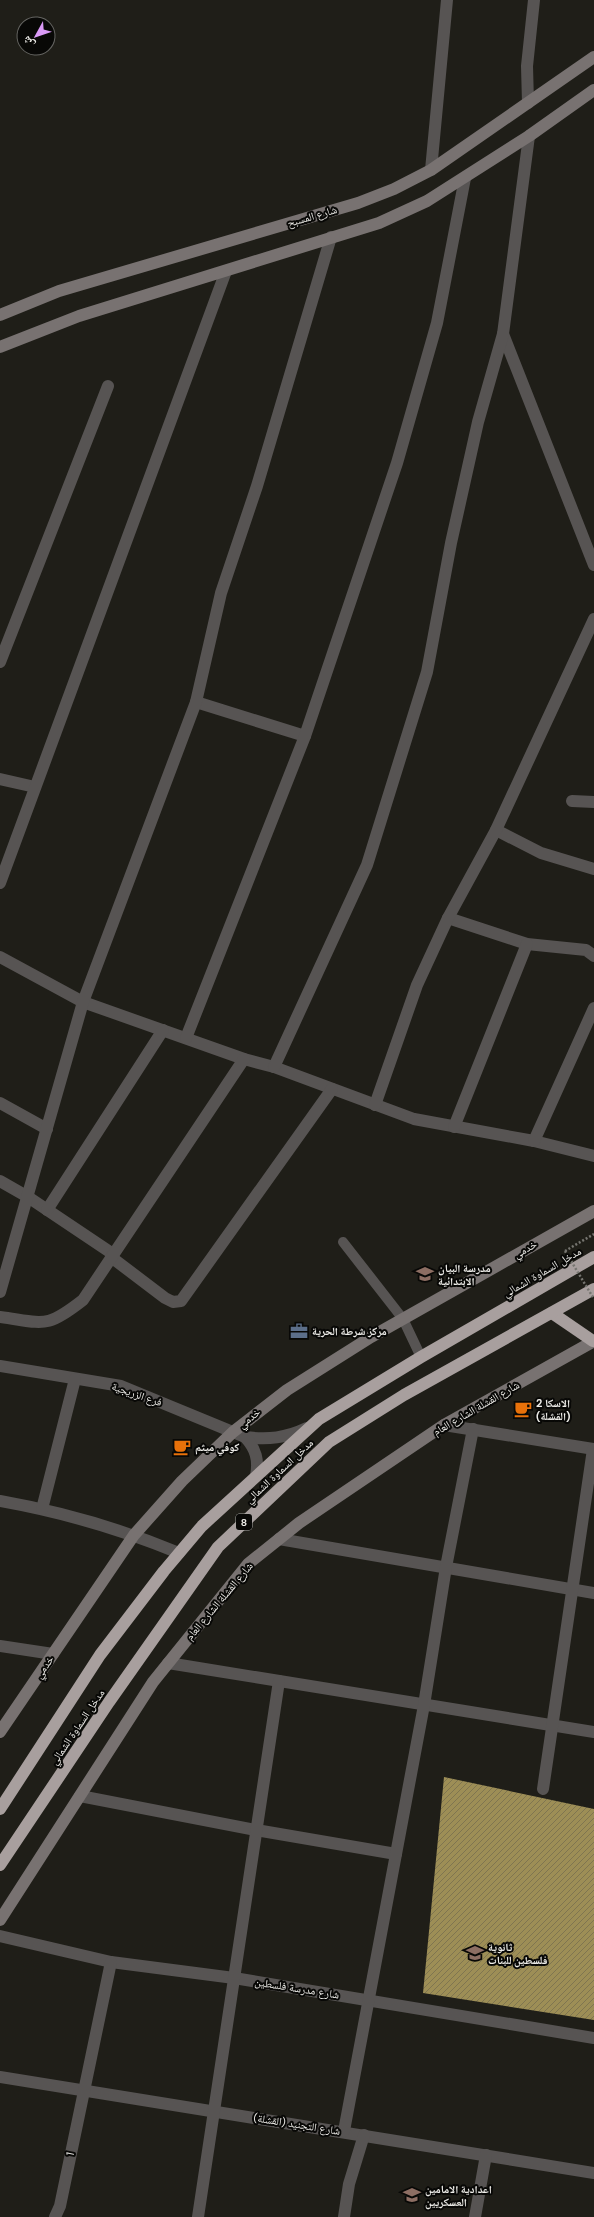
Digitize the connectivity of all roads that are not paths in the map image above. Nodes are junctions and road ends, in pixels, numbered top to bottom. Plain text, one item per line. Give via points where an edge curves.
1 (447, 0) edge
2 (534, 0) edge
3 (594, 57) edge
4 (594, 90) edge
5 (528, 103) junction
6 (529, 136) junction
7 (431, 170) junction
8 (465, 178) junction
9 (331, 237) junction
10 (226, 271) junction
11 (0, 315) edge
12 (504, 334) junction
13 (0, 347) edge
14 (108, 386) dead end
15 (594, 565) edge
16 (594, 619) edge
17 (0, 662) edge
18 (196, 702) junction
19 (305, 736) junction
20 (0, 780) edge
21 (35, 787) junction
22 (572, 801) dead end
23 (594, 802) edge
24 (496, 830) junction
25 (594, 869) edge
26 (0, 883) edge
27 (448, 918) junction
28 (527, 944) junction
29 (594, 956) edge
30 (0, 957) edge
31 (83, 1002) junction
32 (594, 1008) edge
33 (163, 1030) junction
34 (186, 1038) junction
35 (244, 1059) junction
36 (274, 1067) junction
37 (332, 1089) junction
38 (0, 1104) edge
39 (375, 1105) junction
40 (454, 1127) junction
41 (47, 1129) junction
42 (534, 1141) junction
43 (594, 1156) edge
44 (0, 1181) edge
45 (28, 1197) junction
46 (47, 1210) junction
47 (594, 1211) edge
48 (344, 1242) dead end
49 (112, 1256) junction
50 (594, 1257) edge
51 (594, 1289) edge
52 (0, 1292) edge
53 (552, 1313) junction
54 (0, 1316) edge
55 (403, 1319) junction
56 (594, 1341) edge
57 (421, 1357) junction
58 (0, 1366) edge
59 (75, 1379) junction
60 (444, 1425) junction
61 (308, 1427) junction
62 (474, 1429) junction
63 (233, 1432) junction
64 (245, 1436) junction
65 (594, 1449) edge
66 (256, 1476) junction
67 (0, 1502) edge
68 (42, 1509) junction
69 (134, 1534) junction
70 (279, 1539) junction
71 (179, 1553) junction
72 (446, 1567) junction
73 (572, 1589) junction
74 (594, 1593) edge
75 (0, 1646) edge
76 (53, 1654) junction
77 (168, 1663) junction
78 (278, 1681) junction
79 (424, 1705) junction
80 (551, 1725) junction
81 (0, 1732) edge
82 (594, 1732) edge
83 (543, 1789) dead end
84 (80, 1796) junction
85 (0, 1809) edge
86 (256, 1830) junction
87 (396, 1854) junction
88 (0, 1866) edge
89 (0, 1920) edge
90 (0, 1936) edge
91 (111, 1962) junction
92 (234, 1978) junction
93 (369, 2000) junction
94 (594, 2038) edge
95 (0, 2077) edge
96 (84, 2090) junction
97 (213, 2111) junction
98 (344, 2131) junction
99 (364, 2135) junction
100 (486, 2155) junction
101 (594, 2173) edge
102 (55, 2217) edge
103 (198, 2217) edge
104 (344, 2217) edge
105 (475, 2217) edge

1 - 7 street
2 - 5 street via 527,66
3 - 5 main road, شارع المسبح
4 - 6 main road
5 - 7 main road, شارع المسبح
6 - 8 main road
6 - 12 street
7 - 11 main road, شارع المسبح via 394,190 358,203 59,291
8 - 9 main road via 427,202 379,223
8 - 19 street via 437,323 401,448
9 - 10 main road
9 - 18 street via 257,486 221,593
10 - 13 main road via 79,316
10 - 21 street
12 - 15 street
12 - 36 street via 478,422 427,672 399,763 366,865
14 - 17 street
16 - 24 street
18 - 19 street
18 - 31 street
19 - 34 street
20 - 21 street
21 - 26 street
22 - 23 street
24 - 25 street via 541,853
24 - 27 street
27 - 28 street
27 - 39 street via 417,985
28 - 29 street via 586,950
28 - 40 street
30 - 31 street
31 - 33 street
31 - 41 street
32 - 42 street
33 - 34 street
33 - 46 street
34 - 35 street
35 - 36 street
35 - 49 street
36 - 37 street
37 - 39 street
37 - 49 street via 180,1301 173,1302 165,1298
38 - 41 street
39 - 40 street via 414,1119
40 - 42 street
41 - 45 street
42 - 43 street
44 - 45 street
45 - 46 street
45 - 52 street
46 - 49 street
47 - 55 main road, خدمي
48 - 55 lane
49 - 54 street via 83,1300 61,1318 45,1323
50 - 57 highway, مدخل السماوة الشمالي / 8
51 - 53 highway, مدخل السماوة الشمالي / 8
53 - 56 highway
53 - 88 highway, مدخل السماوة الشمالي / 8 via 404,1395 329,1442 218,1547 127,1676
55 - 57 lane
55 - 63 main road, خدمي via 371,1336 287,1390
56 - 60 main road, شارع القشلة الشارع العام
57 - 61 highway, مدخل السماوة الشمالي / 8
58 - 59 street, فرع الزريجية
59 - 63 street, فرع الزريجية via 121,1386
59 - 68 street
60 - 62 street
60 - 70 main road, شارع القشلة الشارع العام
61 - 64 street, فرع الزريجية via 294,1435 278,1439
61 - 66 highway, مدخل السماوة الشمالي / 8
62 - 65 street
62 - 72 street
63 - 64 street, فرع الزريجية
63 - 69 main road, خدمي via 182,1481
64 - 66 street via 257,1455
65 - 73 street
66 - 71 highway, مدخل السماوة الشمالي / 8 via 202,1526
67 - 68 street
68 - 69 street
69 - 71 street
69 - 76 main road, خدمي
70 - 72 street
70 - 77 main road, شارع القشلة الشارع العام via 248,1564
71 - 85 highway, مدخل السماوة الشمالي / 8 via 100,1655
72 - 73 street
72 - 79 street
73 - 74 street
73 - 80 street
75 - 76 street
76 - 81 main road, خدمي
77 - 78 street
77 - 84 main road, شارع القشلة الشارع العام via 153,1682
78 - 79 street
78 - 86 street
79 - 80 street
79 - 87 street
80 - 82 street
80 - 83 street
84 - 86 street
84 - 89 main road, شارع القشلة الشارع العام
86 - 87 street
86 - 92 street
87 - 93 street
90 - 91 street, شارع مدرسة فلسطين
91 - 92 street, شارع مدرسة فلسطين
91 - 96 street, 1
92 - 93 street, شارع مدرسة فلسطين
92 - 97 street
93 - 94 street, شارع مدرسة فلسطين
93 - 98 street
95 - 96 street, شارع التجنيد (القشلة)
96 - 97 street, شارع التجنيد (القشلة)
96 - 102 street, 1 via 60,2206
97 - 98 street, شارع التجنيد (القشلة)
97 - 103 street
98 - 99 street, شارع التجنيد (القشلة)
99 - 100 street, شارع التجنيد (القشلة)
99 - 104 street via 349,2184
100 - 101 street, شارع التجنيد (القشلة)
100 - 105 street

